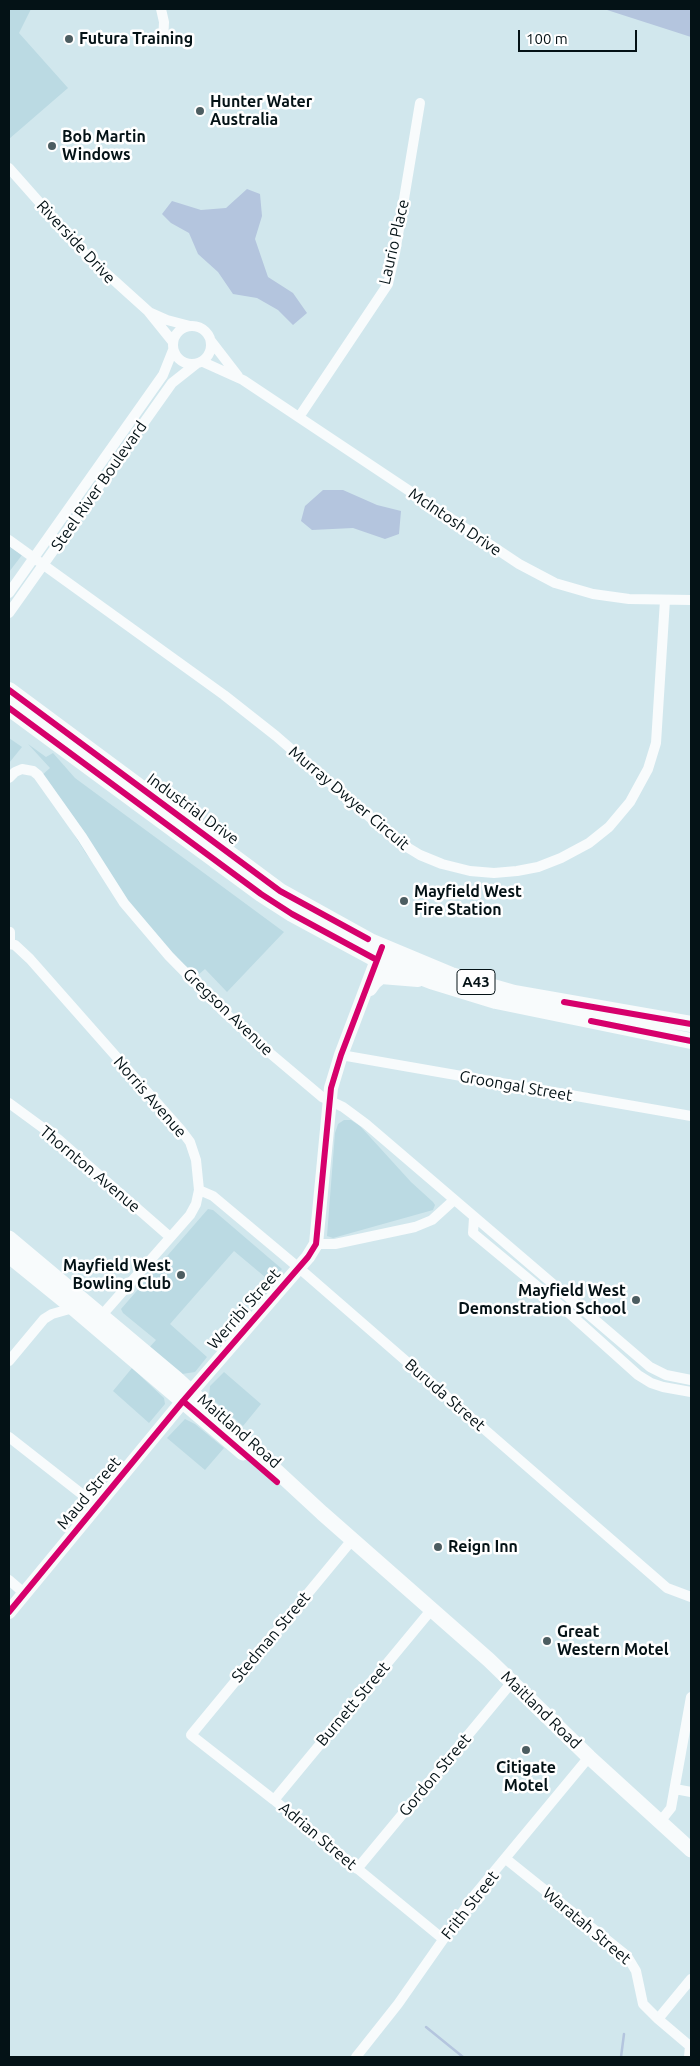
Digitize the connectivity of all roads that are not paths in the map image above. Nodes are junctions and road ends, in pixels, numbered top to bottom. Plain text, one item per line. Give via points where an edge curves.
1 (161, 9) edge
2 (163, 42) dead end
3 (420, 103) dead end
4 (9, 168) edge
5 (148, 312) junction
6 (190, 326) junction
7 (211, 341) junction
8 (173, 346) junction
9 (199, 363) junction
10 (243, 380) junction
11 (299, 417) junction
12 (9, 540) edge
13 (34, 558) junction
14 (43, 565) junction
15 (9, 593) edge
16 (665, 600) junction
17 (691, 600) edge
18 (9, 613) edge
19 (9, 690) edge
20 (9, 708) edge
21 (9, 778) edge
22 (10, 932) dead end
23 (9, 944) edge
24 (380, 953) junction
25 (431, 981) junction
26 (360, 1008) junction
27 (691, 1024) edge
28 (691, 1041) edge
29 (341, 1055) junction
30 (330, 1102) junction
31 (9, 1103) edge
32 (691, 1116) edge
33 (199, 1190) junction
34 (454, 1200) junction
35 (474, 1218) junction
36 (170, 1237) junction
37 (9, 1238) edge
38 (316, 1244) junction
39 (9, 1256) edge
40 (299, 1268) junction
41 (73, 1308) junction
42 (102, 1315) junction
43 (9, 1361) edge
44 (691, 1380) edge
45 (691, 1392) edge
46 (187, 1397) junction
47 (9, 1437) edge
48 (97, 1506) junction
49 (352, 1540) junction
50 (9, 1580) edge
51 (24, 1593) junction
52 (691, 1597) edge
53 (432, 1609) junction
54 (9, 1612) edge
55 (512, 1682) junction
56 (691, 1698) edge
57 (190, 1735) joint
58 (589, 1758) junction
59 (675, 1789) junction
60 (691, 1792) edge
61 (274, 1800) junction
62 (660, 1823) junction
63 (691, 1850) edge
64 (506, 1859) junction
65 (358, 1868) junction
66 (443, 1939) junction
67 (691, 1979) edge
68 (658, 2019) junction
69 (691, 2047) edge
70 (358, 2056) edge
71 (689, 2057) edge

1 - 2 street
3 - 11 street, Laurio Place via 388,284
4 - 5 street, Riverside Drive via 87,256
5 - 6 street, Riverside Drive
5 - 8 street, Riverside Drive
6 - 7 street via 203,329
6 - 8 street via 176,334
7 - 9 street via 208,356
7 - 10 street, McIntosh Drive
8 - 9 street via 181,361
8 - 13 street, Steel River Boulevard via 163,375
9 - 10 street, McIntosh Drive
9 - 14 street, Steel River Boulevard via 172,383
10 - 11 street, McIntosh Drive
11 - 16 street, McIntosh Drive via 519,564 555,583 593,594
12 - 13 street, Murray Dwyer Circuit
13 - 14 street, Murray Dwyer Circuit
13 - 15 street, Steel River Boulevard
14 - 16 street, Murray Dwyer Circuit via 224,695 397,841 442,864 494,873 538,866 589,843 620,815 634,795 648,769 656,743
14 - 18 street, Steel River Boulevard
16 - 17 street, McIntosh Drive
19 - 24 highway, Industrial Drive / A43 via 280,891
20 - 24 highway, Industrial Drive / A43 via 261,894 292,914
21 - 30 street, Gregson Avenue via 22,769 38,775 124,903 169,956 224,1012
22 - 23 street
23 - 33 street, Norris Avenue via 15,945 30,959 181,1130 190,1142 196,1160
24 - 25 highway, Industrial Drive / A43
24 - 26 main road
24 - 27 highway, Industrial Drive / A43 via 514,992
25 - 26 main road via 381,977
25 - 28 highway, Industrial Drive / A43 via 522,1007
26 - 29 main road
29 - 30 main road
29 - 32 street, Groongal Street
30 - 34 street, Gregson Avenue via 343,1107 366,1124
30 - 38 main road
31 - 36 street, Thornton Avenue via 58,1139
33 - 36 street, Norris Avenue via 190,1214
33 - 40 street, Buruda Street via 213,1196
34 - 35 street, Gregson Avenue
34 - 38 street via 432,1220 415,1227 335,1244
35 - 44 street, Gregson Avenue via 650,1367 666,1375
35 - 45 street via 473,1233 638,1375 663,1388
36 - 42 street, Norris Avenue
37 - 42 main road, Maitland Road
38 - 40 main road, Werribi Street
39 - 41 main road, Maitland Road
40 - 46 main road, Werribi Street
40 - 52 street, Buruda Street via 667,1588
41 - 43 street via 44,1320
41 - 46 main road, Maitland Road
42 - 46 main road, Maitland Road
46 - 48 main road, Maud Street
46 - 49 main road, Maitland Road via 277,1482 322,1513
47 - 48 street
48 - 51 main road, Maud Street
49 - 53 main road, Maitland Road
49 - 57 street, Stedman Street
50 - 51 street
51 - 54 main road, Maud Street
53 - 55 main road, Maitland Road
53 - 61 street, Burnett Street
55 - 58 main road, Maitland Road
55 - 65 street, Gordon Street
56 - 59 street
57 - 61 street, Adrian Street
58 - 62 main road, Maitland Road
58 - 64 street, Frith Street
59 - 60 street
59 - 62 street via 671,1808
61 - 65 street, Adrian Street
62 - 63 main road, Maitland Road
64 - 66 street, Frith Street
64 - 68 street, Waratah Street via 627,1956 636,1971 644,2004
65 - 66 street, Adrian Street
66 - 70 street, Frith Street
67 - 68 street
68 - 69 street, Waratah Street
69 - 71 street

